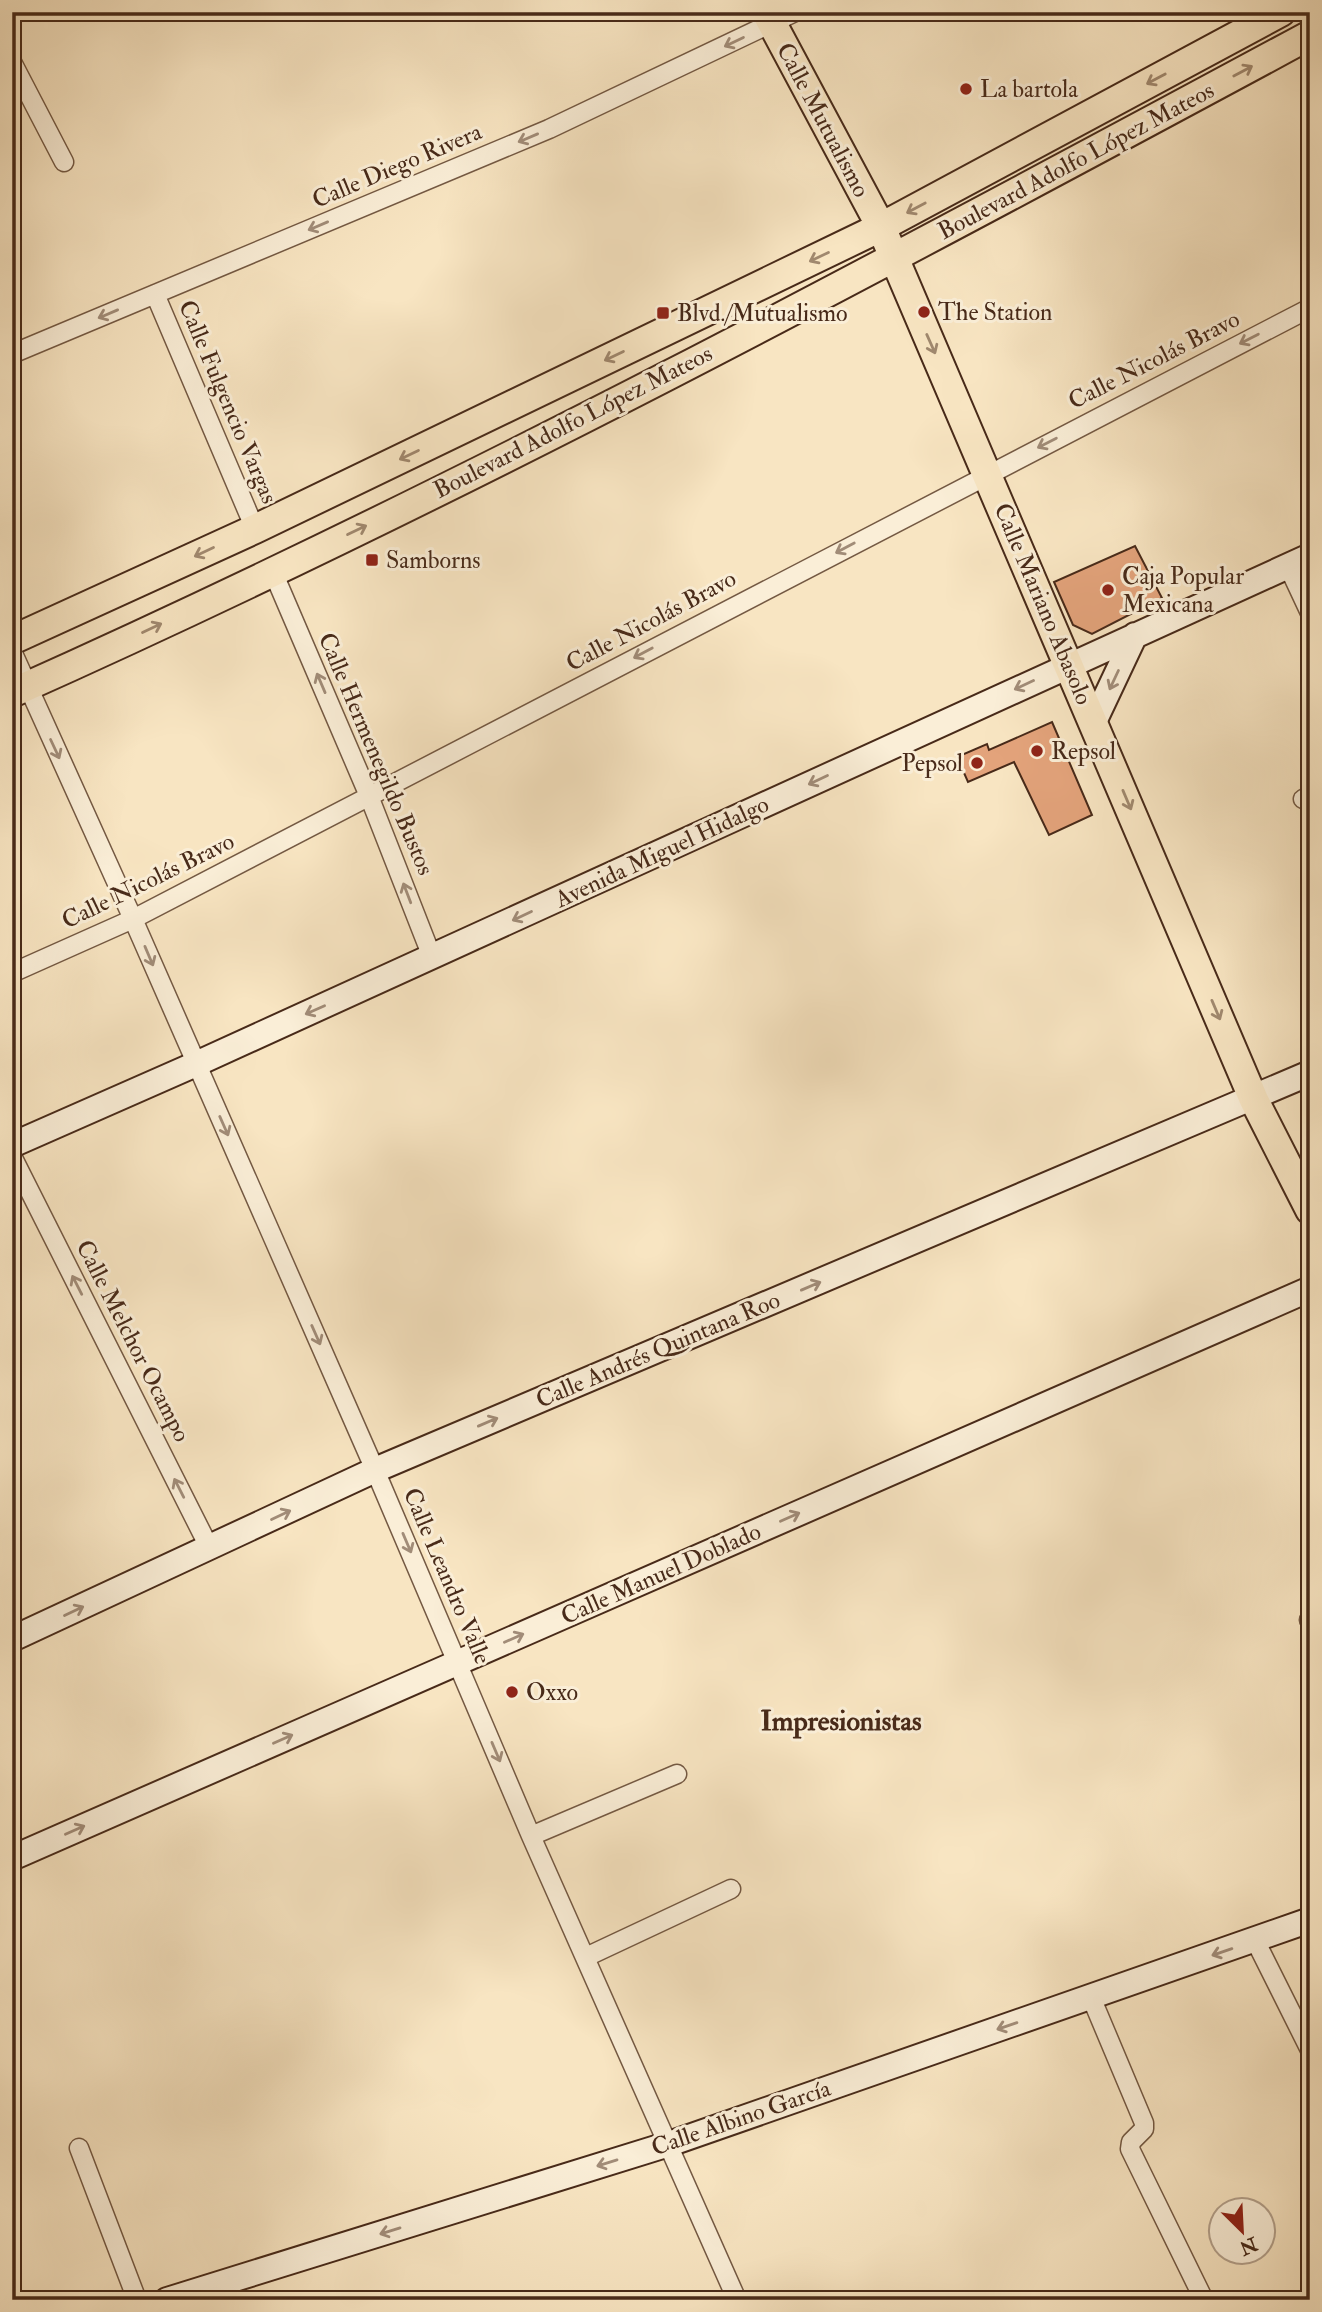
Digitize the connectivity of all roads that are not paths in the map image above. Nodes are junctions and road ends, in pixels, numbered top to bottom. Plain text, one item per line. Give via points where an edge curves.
1 (1281, 12) edge
2 (778, 16) edge
3 (1310, 35) edge
4 (12, 62) edge
5 (64, 162) dead end
6 (881, 227) junction
7 (894, 259) junction
8 (155, 294) junction
9 (1310, 308) edge
10 (12, 354) edge
11 (988, 473) junction
12 (255, 529) junction
13 (1299, 561) edge
14 (273, 572) junction
15 (1310, 613) edge
16 (1135, 635) junction
17 (12, 640) edge
18 (12, 651) edge
19 (1066, 666) junction
20 (19, 690) edge
21 (1093, 724) junction
22 (369, 796) junction
23 (134, 919) junction
24 (432, 957) junction
25 (12, 973) edge
26 (196, 1064) junction
27 (1310, 1073) edge
28 (1254, 1100) junction
29 (12, 1145) edge
30 (12, 1156) edge
31 (1310, 1210) edge
32 (1310, 1289) edge
33 (375, 1470) junction
34 (210, 1549) junction
35 (12, 1639) edge
36 (458, 1663) junction
37 (677, 1774) dead end
38 (531, 1836) junction
39 (12, 1858) edge
40 (731, 1889) dead end
41 (1310, 1920) edge
42 (1255, 1940) junction
43 (586, 1957) junction
44 (1091, 1997) junction
45 (1310, 2050) edge
46 (669, 2144) junction
47 (79, 2148) dead end
48 (137, 2300) edge
49 (167, 2300) edge
50 (737, 2300) edge
51 (1204, 2300) edge

1 -> 6 main road, Boulevard Adolfo López Mateos
2 - 6 main road, Calle Mutualismo
2 -> 8 street, Calle Diego Rivera via 549,129
7 -> 3 main road, Boulevard Adolfo López Mateos
4 - 5 street
6 - 7 main road, Calle Mariano Abasolo
6 -> 12 main road, Boulevard Adolfo López Mateos
7 -> 11 main road, Calle Mariano Abasolo
14 -> 7 main road, Boulevard Adolfo López Mateos
8 -> 10 street, Calle Diego Rivera
8 - 12 street, Calle Fulgencio Vargas
9 -> 11 street, Calle Nicolás Bravo
11 - 19 main road, Calle Mariano Abasolo
11 -> 22 street, Calle Nicolás Bravo
12 -> 17 main road, Boulevard Adolfo López Mateos
13 - 15 street
13 - 16 main road, Avenida Miguel Hidalgo
20 -> 14 main road, Boulevard Adolfo López Mateos
22 -> 14 street, Calle Hermenegildo Bustos
16 - 19 main road, Avenida Miguel Hidalgo
16 -> 21 main road
18 - 20 street, Calle Leandro Valle
19 - 21 main road, Calle Mariano Abasolo
19 -> 24 main road, Avenida Miguel Hidalgo
20 -> 23 street, Calle Leandro Valle
21 -> 28 main road, Calle Mariano Abasolo
22 - 23 street, Calle Nicolás Bravo
24 -> 22 street, Calle Hermenegildo Bustos
23 - 25 street, Calle Nicolás Bravo
23 -> 26 street, Calle Leandro Valle
24 -> 26 main road, Avenida Miguel Hidalgo
26 - 29 main road, Avenida Miguel Hidalgo
26 -> 33 street, Calle Leandro Valle
27 - 28 main road, Calle Andrés Quintana Roo
28 - 31 main road, Calle Mariano Abasolo
33 -> 28 main road, Calle Andrés Quintana Roo
34 -> 30 street, Calle Melchor Ocampo
36 -> 32 main road, Calle Manuel Doblado
34 -> 33 main road, Calle Andrés Quintana Roo
33 -> 36 street, Calle Leandro Valle
35 -> 34 main road, Calle Andrés Quintana Roo
36 -> 38 street, Calle Leandro Valle
39 -> 36 main road, Calle Manuel Doblado
37 - 38 street
38 - 43 street, Calle Leandro Valle
40 - 43 street
41 - 42 main road, Calle Albino García
42 -> 44 main road, Calle Albino García
42 - 45 street
43 - 46 street, Calle Leandro Valle
44 -> 46 main road, Calle Albino García
44 - 51 street via 1144,2123 1130,2149
46 -> 49 main road, Calle Albino García
46 - 50 street, Calle Leandro Valle
47 - 48 street

